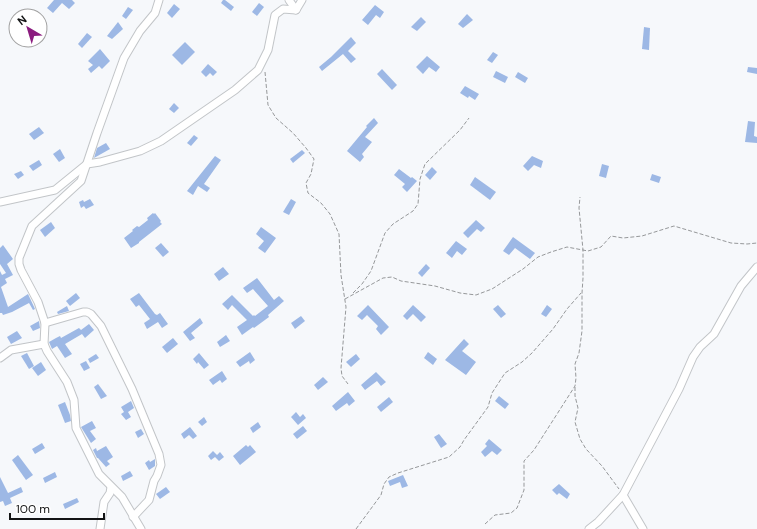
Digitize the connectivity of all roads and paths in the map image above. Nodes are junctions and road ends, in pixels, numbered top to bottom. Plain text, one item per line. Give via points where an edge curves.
1 (159, 0) edge
2 (289, 0) edge
3 (302, 0) edge
4 (296, 10) junction
5 (264, 59) junction
6 (469, 118) dead end
7 (87, 164) junction
8 (580, 197) dead end
9 (0, 202) edge
10 (757, 243) edge
11 (583, 250) junction
12 (757, 267) edge
13 (582, 292) junction
14 (351, 295) junction
15 (345, 299) junction
16 (45, 323) junction
17 (44, 344) junction
18 (0, 358) edge
19 (348, 384) dead end
20 (575, 386) junction
21 (111, 487) junction
22 (623, 495) junction
23 (133, 517) junction
24 (485, 524) dead end
25 (100, 529) edge
26 (140, 529) edge
27 (356, 529) edge
28 (589, 529) edge
29 (643, 529) edge

1 - 7 street via 154,13 124,58
2 - 4 street
3 - 4 street
4 - 5 street via 283,9 274,16
5 - 7 street via 258,70 236,90 161,141 140,151
5 - 15 path via 268,105 276,118 293,133 314,159 306,183 308,192 330,214 339,234
6 - 14 path via 425,164 420,179 418,204 385,233 371,271
7 - 9 street via 55,190
7 - 16 street via 81,181 32,226 19,258 20,270 38,302
8 - 11 path
10 - 11 path via 732,243 674,226 642,236 611,236 601,247
11 - 13 path
11 - 14 path via 567,247 538,257 492,289 476,295 401,281 392,277 383,278
12 - 22 street via 741,286 714,334 693,357
13 - 20 path via 582,331 575,364
13 - 27 path via 532,353 505,374 492,393 485,412 460,447 449,457 389,477 381,495
14 - 15 path
15 - 19 path via 342,376
16 - 17 street
16 - 23 street via 83,312 92,314 101,326 132,389 159,454 161,465 149,500
17 - 18 street via 11,350
17 - 21 street via 67,382 74,400 76,428 99,474
20 - 22 path via 578,408 575,422 580,439
20 - 24 path via 534,450 524,461 524,490 517,508 511,513 496,516
21 - 23 street via 122,497
21 - 25 street via 104,502
22 - 28 street
22 - 29 street
23 - 26 street

